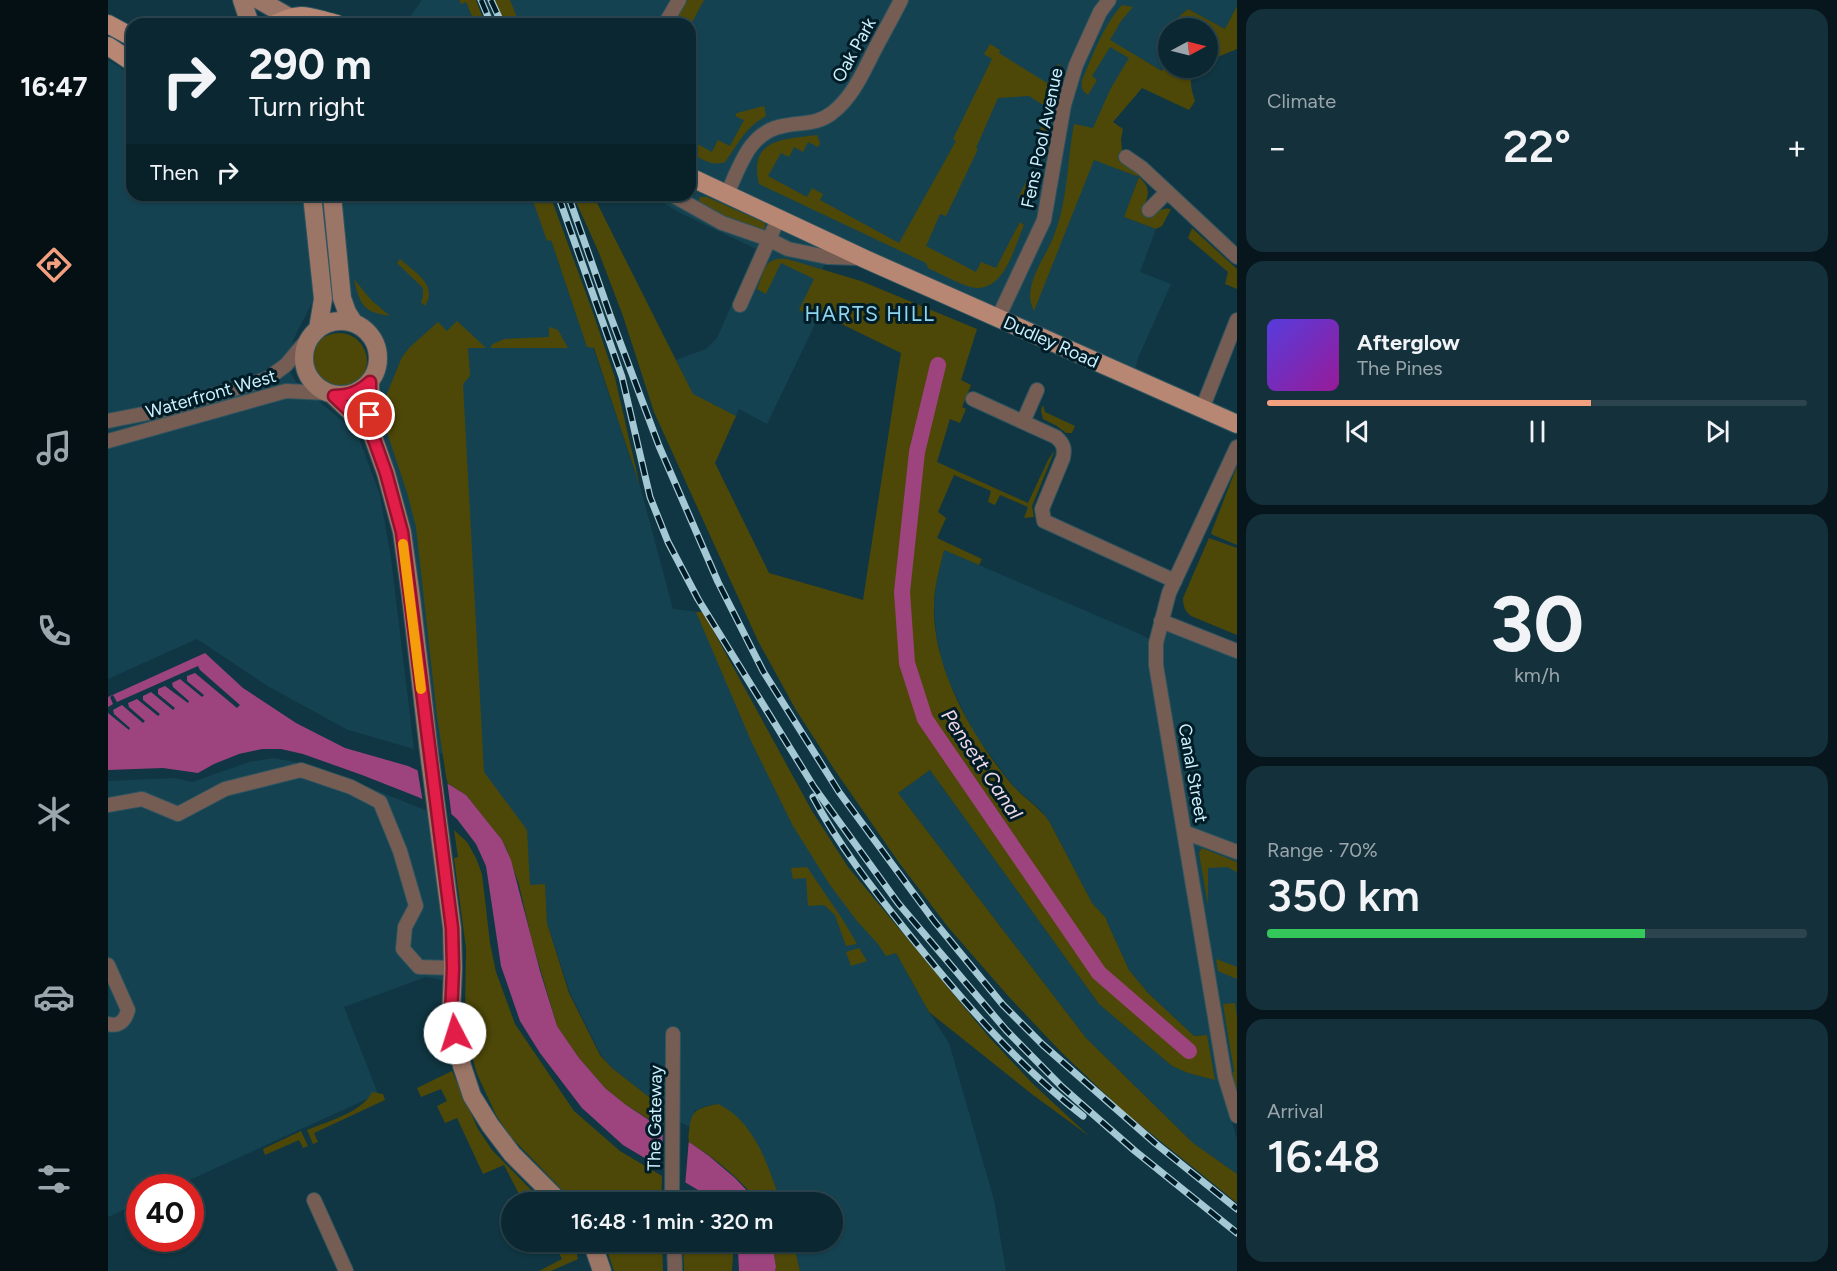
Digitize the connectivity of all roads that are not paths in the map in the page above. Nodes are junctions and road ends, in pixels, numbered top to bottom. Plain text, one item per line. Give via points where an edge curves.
1 (242, 0) edge
2 (259, 0) edge
3 (679, 0) edge
4 (902, 0) edge
5 (1109, 0) edge
6 (248, 18) edge
7 (280, 18) edge
8 (288, 18) edge
9 (308, 18) edge
10 (668, 18) edge
11 (108, 24) edge
12 (126, 34) edge
13 (108, 46) edge
14 (126, 58) edge
15 (1126, 157) dead end
16 (696, 180) edge
17 (1167, 192) junction
18 (727, 194) junction
19 (313, 201) edge
20 (333, 201) edge
21 (683, 201) edge
22 (1149, 210) dead end
23 (778, 217) junction
24 (768, 239) junction
25 (1237, 257) edge
26 (865, 259) junction
27 (740, 305) dead end
28 (998, 318) junction
29 (1237, 321) edge
30 (354, 323) junction
31 (312, 334) junction
32 (370, 382) junction
33 (1037, 390) dead end
34 (330, 394) junction
35 (972, 399) dead end
36 (1202, 409) junction
37 (108, 422) edge
38 (1023, 422) junction
39 (1237, 424) edge
40 (371, 431) junction
41 (108, 441) edge
42 (1237, 447) edge
43 (1175, 581) junction
44 (1161, 621) junction
45 (1237, 651) edge
46 (108, 805) edge
47 (1185, 832) junction
48 (1237, 852) edge
49 (108, 965) edge
50 (453, 968) junction
51 (108, 1023) edge
52 (674, 1034) dead end
53 (1237, 1116) edge
54 (550, 1192) edge
55 (672, 1192) edge
56 (314, 1200) dead end
57 (595, 1252) edge
58 (674, 1252) edge
59 (346, 1271) edge
60 (602, 1271) edge
61 (675, 1271) edge

1 - 6 street
2 - 7 street
3 - 10 street
4 - 18 street, Oak Park via 849,96 821,120 782,126 758,137
5 - 28 street, Fens Pool Avenue via 1076,64 1064,105 1044,220
8 - 9 main road
11 - 12 main road
13 - 14 main road
15 - 17 street
16 - 18 main road, Dudley Road
17 - 22 street
17 - 25 street
18 - 23 main road, Dudley Road
19 - 31 street via 323,299
20 - 30 street via 342,298
21 - 24 street, Dudley Road via 722,223
23 - 24 street
23 - 26 main road, Dudley Road
24 - 26 street, Dudley Road via 788,249
24 - 27 street
26 - 28 main road, Dudley Road
28 - 36 main road, Dudley Road
29 - 36 street
30 - 31 street via 322,325
30 - 32 street via 371,335 377,350 378,363
31 - 34 street via 303,357 306,373 314,385
31 - 37 street, Waterfront West via 286,365 267,379
32 - 34 street via 347,396
32 - 40 street
33 - 38 street
34 - 40 street
34 - 41 street, Waterfront West via 286,390
35 - 38 street
36 - 39 main road, Dudley Road
38 - 43 street via 1056,437 1063,442 1065,451 1042,509 1044,521
40 - 50 street via 402,532 452,928
42 - 43 street, Canal Street
43 - 44 street, Canal Street
44 - 45 street
44 - 47 street, Canal Street via 1156,665
46 - 50 street via 142,799 178,814 225,789 301,770 351,787 380,802 400,851 416,906 405,927 404,949 419,967
47 - 48 street
47 - 53 street, Canal Street via 1225,1077
49 - 51 street via 128,1011 122,1023
50 - 54 street via 451,1016 472,1096 512,1154
52 - 55 street, The Gateway
56 - 59 street
57 - 60 street
58 - 61 street

